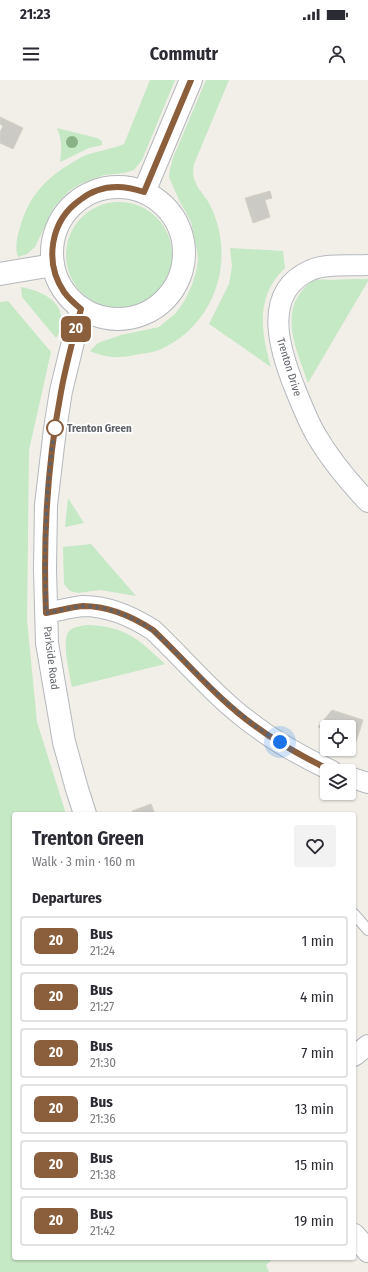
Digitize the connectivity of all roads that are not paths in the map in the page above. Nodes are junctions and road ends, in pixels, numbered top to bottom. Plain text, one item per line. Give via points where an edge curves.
1 (191, 80) edge
2 (144, 192) junction
3 (53, 265) junction
4 (368, 265) edge
5 (0, 274) edge
6 (81, 309) junction
7 (368, 502) edge
8 (46, 613) junction
9 (320, 766) edge
10 (356, 779) edge
11 (368, 783) edge
12 (84, 812) edge
13 (356, 916) edge
14 (368, 930) edge
15 (368, 1045) edge
16 (356, 1054) edge
17 (356, 1236) edge
18 (368, 1251) edge

1 - 2 street
2 - 3 street via 115,187 100,189 73,204 56,229 53,240
2 - 6 street via 162,203 176,220 184,247 181,277 162,304 132,319 100,318
3 - 5 street
3 - 6 street via 64,293
4 - 7 street, Trenton Drive via 320,267 300,276 291,283 281,301 278,324 293,384 308,420 330,456
6 - 8 street, Parkside Road via 61,391 55,429 46,513
8 - 9 street via 83,606 104,608 142,622 255,726
8 - 12 street, Parkside Road via 47,643 64,742
10 - 11 street
13 - 14 lane
15 - 16 street
17 - 18 street

